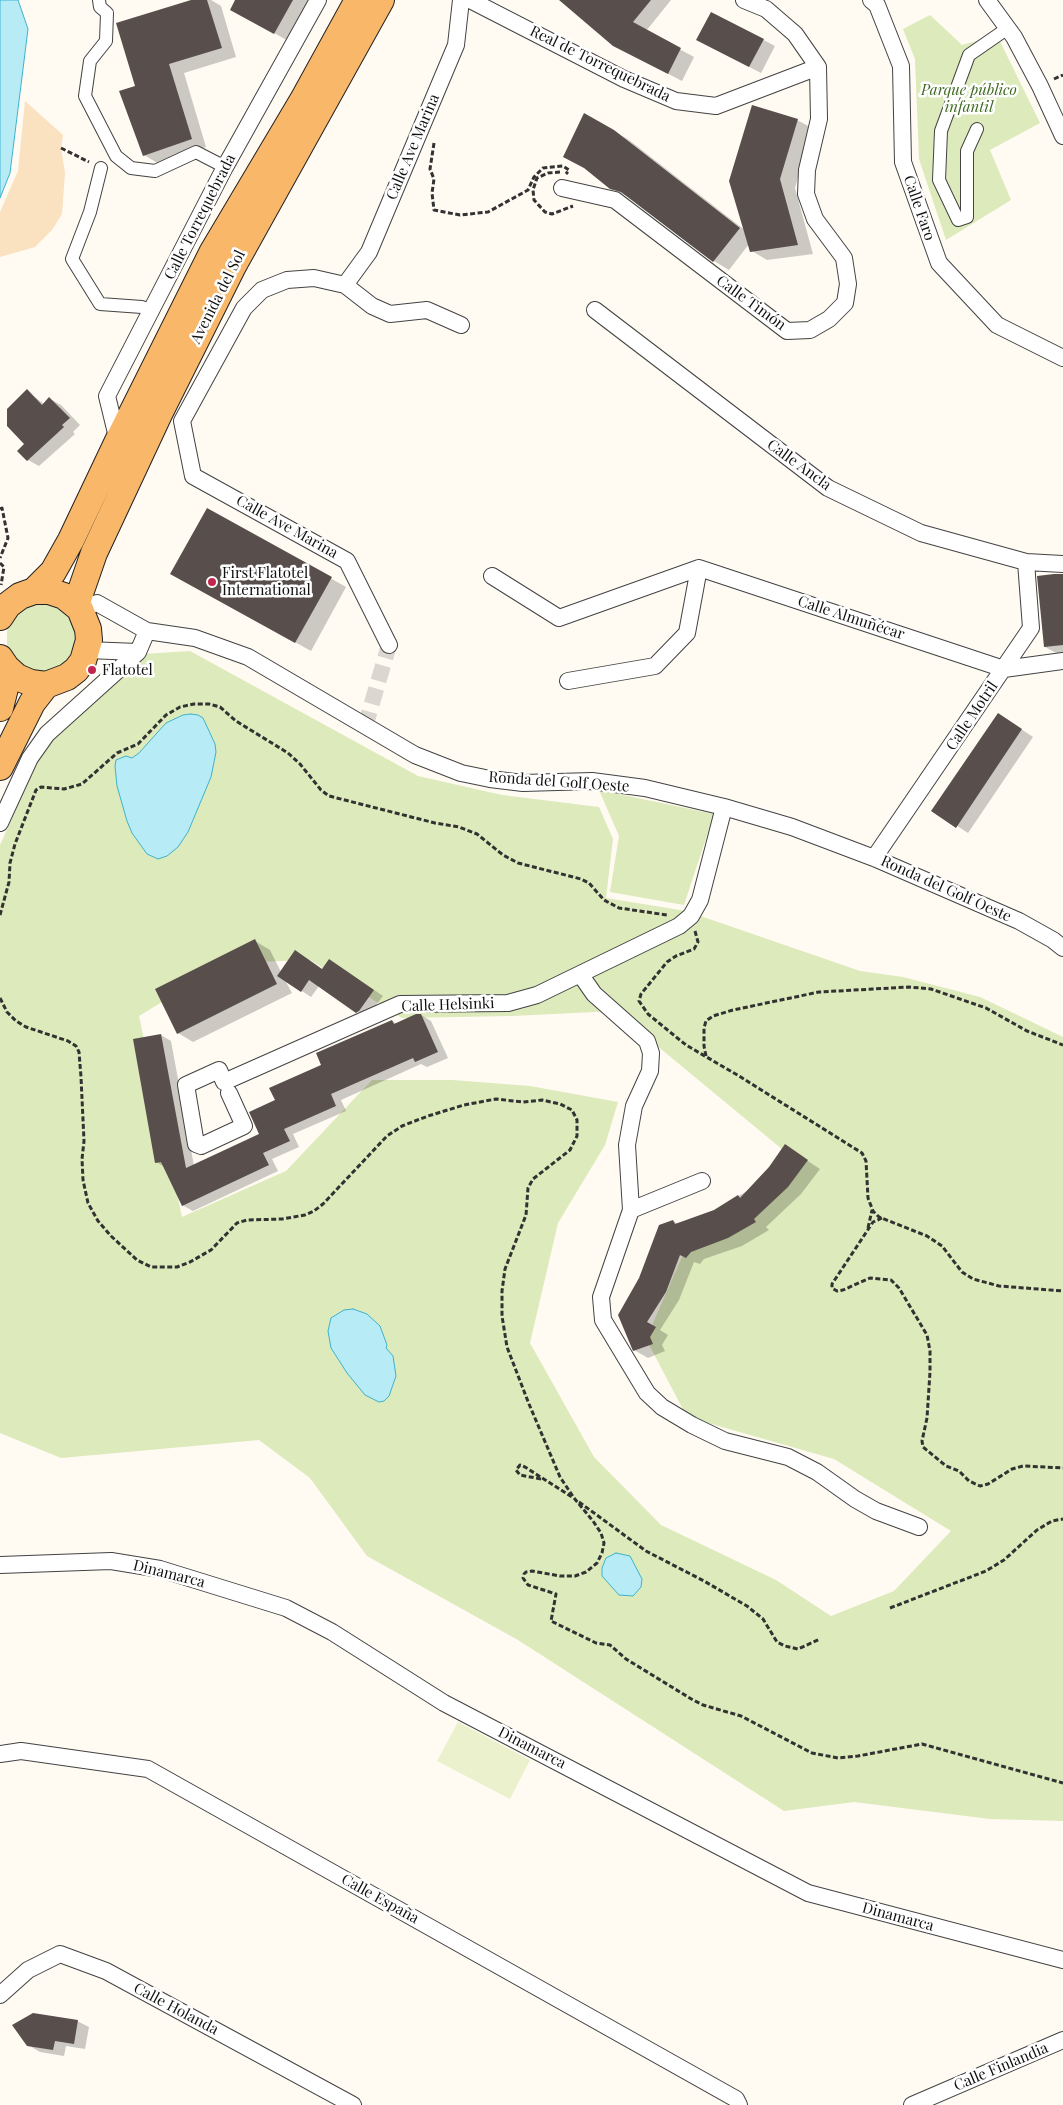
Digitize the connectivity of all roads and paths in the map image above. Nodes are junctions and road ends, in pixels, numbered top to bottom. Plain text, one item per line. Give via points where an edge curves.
1 (99, 0) edge
2 (318, 0) edge
3 (358, 0) edge
4 (381, 0) edge
5 (461, 0) edge
6 (470, 0) edge
7 (744, 0) edge
8 (871, 0) edge
9 (987, 0) edge
10 (1008, 28) junction
11 (818, 67) junction
12 (976, 129) dead end
13 (436, 136) dead end
14 (1063, 136) edge
15 (61, 148) dead end
16 (225, 167) junction
17 (101, 168) joint
18 (563, 182) joint
19 (345, 285) junction
20 (595, 310) dead end
21 (152, 311) junction
22 (461, 325) dead end
23 (1063, 358) edge
24 (170, 417) junction
25 (118, 441) junction
26 (0, 509) edge
27 (0, 558) edge
28 (1026, 562) junction
29 (0, 563) edge
30 (1063, 564) edge
31 (699, 568) junction
32 (492, 576) dead end
33 (0, 589) edge
34 (34, 592) junction
35 (78, 607) junction
36 (0, 617) edge
37 (147, 630) junction
38 (389, 645) tunnel mouth
39 (87, 650) junction
40 (138, 652) junction
41 (1063, 661) edge
42 (3, 663) edge
43 (1004, 669) junction
44 (568, 681) dead end
45 (46, 685) junction
46 (0, 708) edge
47 (0, 767) edge
48 (724, 807) junction
49 (0, 823) edge
50 (874, 858) junction
51 (0, 915) edge
52 (674, 918) dead end
53 (693, 929) dead end
54 (1063, 948) edge
55 (580, 974) junction
56 (0, 998) edge
57 (1063, 1045) edge
58 (707, 1057) junction
59 (229, 1093) dead end
60 (702, 1181) dead end
61 (871, 1207) junction
62 (631, 1210) junction
63 (882, 1218) junction
64 (866, 1236) junction
65 (1063, 1291) edge
66 (1063, 1468) edge
67 (541, 1479) junction
68 (576, 1500) junction
69 (1063, 1519) edge
70 (919, 1527) dead end
71 (0, 1565) edge
72 (890, 1608) dead end
73 (820, 1639) dead end
74 (0, 1754) edge
75 (1063, 1782) edge
76 (1063, 1960) edge
77 (0, 1995) edge
78 (1063, 2040) edge
79 (353, 2105) edge
80 (739, 2105) edge
81 (912, 2105) edge

1 - 16 street via 100,7 107,13 106,41 90,61 85,96 116,156 131,168 155,171 196,152
2 - 16 street, Calle Torrequebrada
3 - 25 main road, Avenida del Sol via 212,253
4 - 24 main road, Avenida del Sol via 233,266
5 - 19 street, Calle Ave Marina via 456,45 369,252
6 - 11 street, Real de Torrequebrada via 624,79 676,101 716,106
7 - 11 street via 766,9 795,34
8 - 23 street, Calle Faro via 877,5 901,66 903,162 939,264 997,325
9 - 10 street
10 - 12 street via 969,55 942,130 939,180 958,220 967,217 967,151
10 - 14 street
11 - 18 street, Calle Timón via 819,119 807,170 806,194 815,219 844,258 848,284 845,303 810,330 787,331 615,200
13 - 18 path via 430,169 434,179 434,210 460,215 488,212 528,190 543,168 563,166 568,170
15 - 17 path
16 - 21 street, Calle Torrequebrada
17 - 21 street via 90,212 72,259 100,304 142,307
19 - 22 street via 372,306 390,314 427,310
19 - 24 street via 314,278 287,280 262,290 244,308
20 - 28 street, Calle Ancla via 828,488 921,534
21 - 25 street, Calle Torrequebrada via 107,396
24 - 35 main road, Avenida del Sol via 94,553
24 - 38 street, Calle Ave Marina via 193,476 347,560
25 - 34 main road, Avenida del Sol via 71,540 53,572
26 - 27 path via 8,538
28 - 30 street, Calle Ancla
28 - 43 street, Calle Motril via 1031,628
29 - 33 path via 4,567
31 - 32 street via 558,618
31 - 43 street, Calle Almuñécar
31 - 44 street via 687,633 655,666
34 - 35 main road via 50,591 64,596
34 - 36 main road via 20,596
35 - 37 street, Ronda del Golf Oeste via 98,603
35 - 39 main road via 88,629
37 - 40 street
37 - 48 street, Ronda del Golf Oeste via 195,638 248,657 415,755 461,773 522,782 592,781 646,788
39 - 40 street
39 - 45 main road via 83,661 67,678
40 - 49 street via 47,734 30,758
41 - 43 street
42 - 45 main road via 17,677
42 - 46 main road via 5,688
43 - 50 street, Calle Motril
45 - 47 main road via 32,703
48 - 50 street, Ronda del Golf Oeste
48 - 55 street, Calle Helsinki via 700,900 691,916 662,936
50 - 54 street, Ronda del Golf Oeste via 1019,921
51 - 52 path via 15,844 36,790 41,787 64,789 82,784 117,753 138,744 166,715 180,707 209,704 220,707 288,753 329,796 459,827 477,834 518,863 590,883 604,900 619,908
53 - 58 path via 698,942 694,949 667,962 639,1001 662,1028
55 - 59 street, Calle Helsinki via 537,995 508,1003 400,1004 224,1082 220,1070 186,1085 196,1144 201,1146 244,1126
55 - 62 street via 594,994 647,1041 651,1053 650,1071 634,1106 627,1145
56 - 68 path via 16,1021 76,1046 84,1141 83,1180 88,1203 111,1236 137,1260 151,1267 177,1267 196,1260 238,1223 282,1219 314,1211 387,1136 428,1116 496,1099 542,1100 572,1110 578,1120 577,1136 570,1150 537,1175 528,1188 526,1215 505,1269 502,1316 507,1347 516,1371 560,1477
57 - 58 path via 1027,1031 986,1008 931,989 910,987 820,992 712,1016 704,1028
58 - 61 path via 862,1153 866,1160 866,1187
60 - 62 street
61 - 63 path
61 - 64 path
62 - 70 street via 601,1297 603,1320 647,1392 662,1407 692,1425 725,1441 788,1457 818,1472 876,1511
63 - 64 path via 873,1222
63 - 65 path via 927,1236 942,1246 962,1272 973,1279 999,1286
64 - 66 path via 832,1288 843,1290 870,1278 891,1280 927,1335 930,1372 923,1446 946,1466 980,1486 1018,1468
67 - 67 path via 520,1465 516,1470 520,1475
67 - 68 path
68 - 73 path via 646,1551 747,1606 762,1619 777,1642 798,1649
68 - 75 path via 601,1534 604,1543 597,1562 586,1572 575,1576 532,1571 526,1572 523,1578 528,1585 556,1594 550,1618 554,1623 596,1643 610,1645 626,1660 693,1700 741,1716 812,1753 838,1758 922,1744
69 - 72 path via 1037,1530 1004,1560 986,1570
71 - 76 street, Dinamarca via 111,1561 160,1569 286,1608 332,1632 444,1703 808,1893
74 - 80 street, Calle España via 21,1751 148,1769 736,2099
77 - 79 street, Calle Holanda via 28,1970 60,1954 106,1971
78 - 81 street, Calle Finlandia

